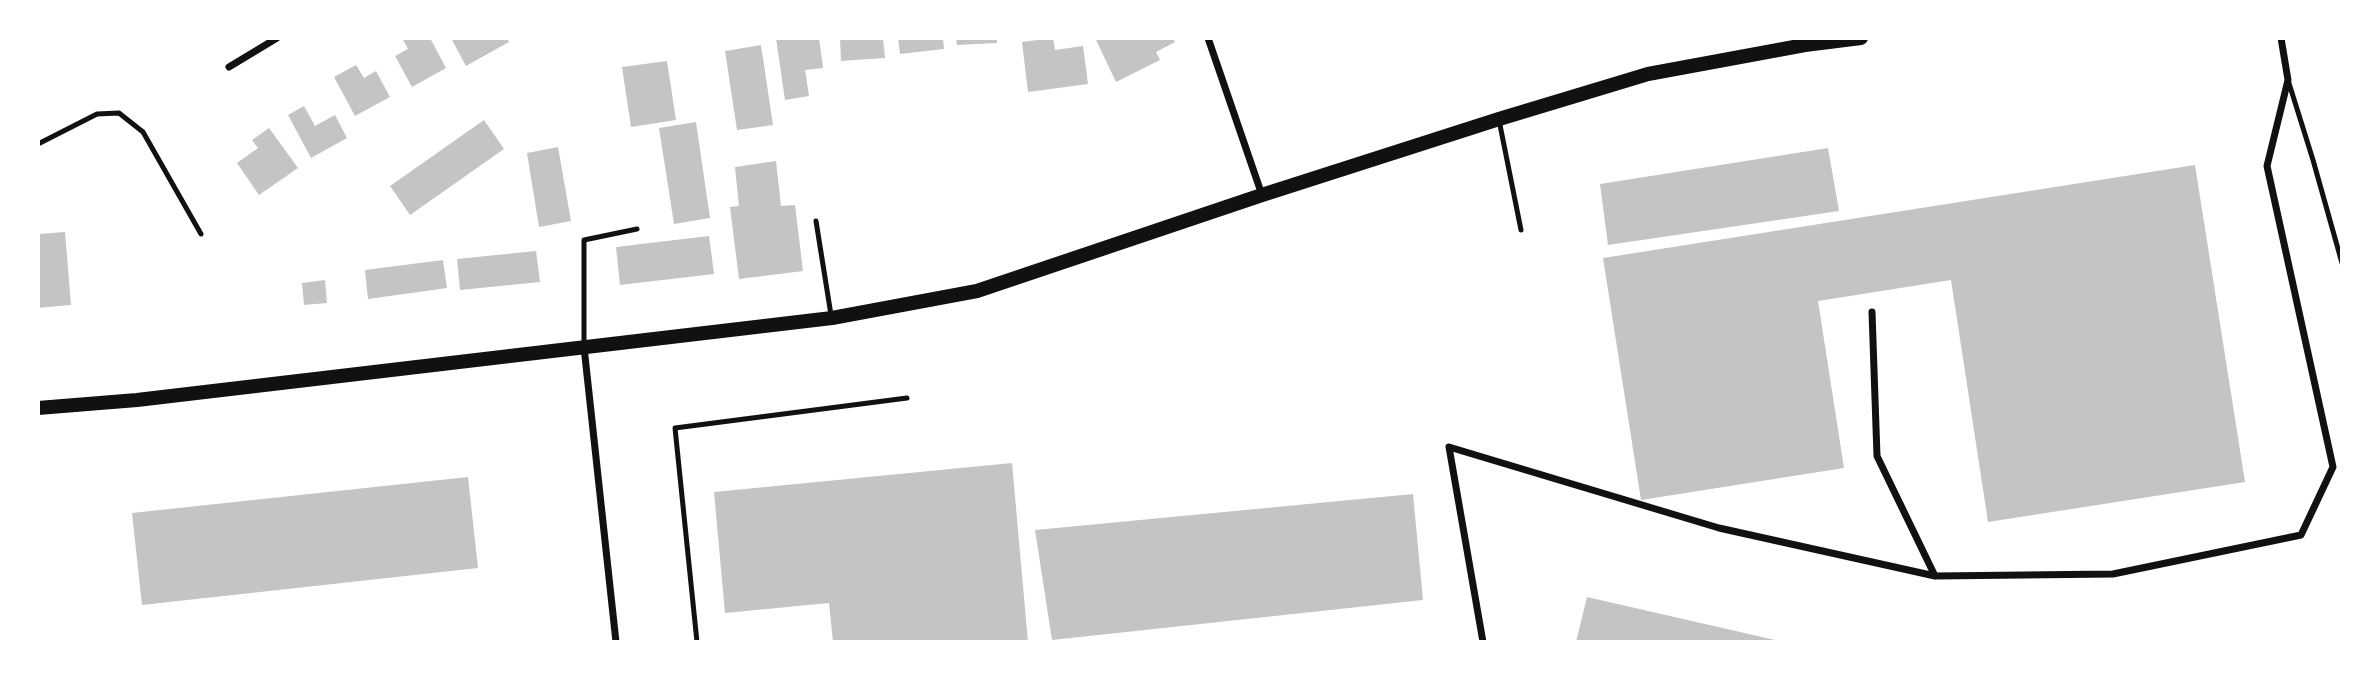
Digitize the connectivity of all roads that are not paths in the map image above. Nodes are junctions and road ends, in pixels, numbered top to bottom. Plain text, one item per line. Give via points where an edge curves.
1 (277, 38) edge
2 (1208, 38) edge
3 (1861, 38) edge
4 (2281, 38) edge
5 (229, 68) dead end
6 (2288, 80) junction
7 (1499, 119) junction
8 (38, 145) edge
9 (1262, 195) junction
10 (816, 221) dead end
11 (637, 229) dead end
12 (1521, 230) dead end
13 (201, 234) dead end
14 (2342, 264) edge
15 (1872, 312) dead end
16 (832, 318) junction
17 (584, 347) junction
18 (906, 398) dead end
19 (38, 408) edge
20 (1935, 576) junction
21 (616, 642) edge
22 (697, 642) edge
23 (1483, 642) edge

1 - 5 street
2 - 9 street
3 - 7 main road via 1648,74
4 - 6 street
6 - 14 lane
6 - 20 street via 2267,166 2333,467 2301,535 2113,574
7 - 9 main road
7 - 12 lane
8 - 13 lane via 97,114 119,113 143,132
9 - 16 main road via 977,291
10 - 16 lane
11 - 17 lane via 584,240
15 - 20 street via 1877,456
16 - 17 main road
17 - 19 main road
17 - 21 street
18 - 22 lane via 675,428
20 - 23 street via 1719,528 1450,447

